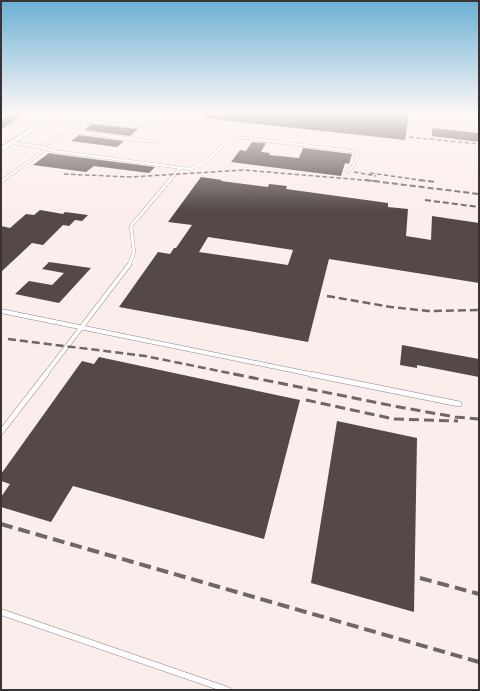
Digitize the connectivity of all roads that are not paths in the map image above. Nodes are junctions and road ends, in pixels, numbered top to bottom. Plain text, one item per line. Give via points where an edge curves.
1 (47, 145) edge
2 (222, 145) edge
3 (300, 145) edge
4 (5, 147) edge
5 (42, 148) junction
6 (46, 149) junction
7 (180, 168) junction
8 (348, 172) dead end
9 (1, 181) edge
10 (1, 311) edge
11 (81, 327) junction
12 (459, 404) dead end
13 (1, 432) edge
14 (1, 612) edge
15 (228, 690) edge

1 - 5 lane
2 - 7 lane via 200,167
3 - 8 lane via 358,152 356,162
4 - 5 lane
5 - 6 lane
6 - 7 lane
6 - 9 lane
7 - 11 lane via 131,226 134,252 129,266
10 - 11 lane
11 - 12 lane
11 - 13 lane
14 - 15 lane

